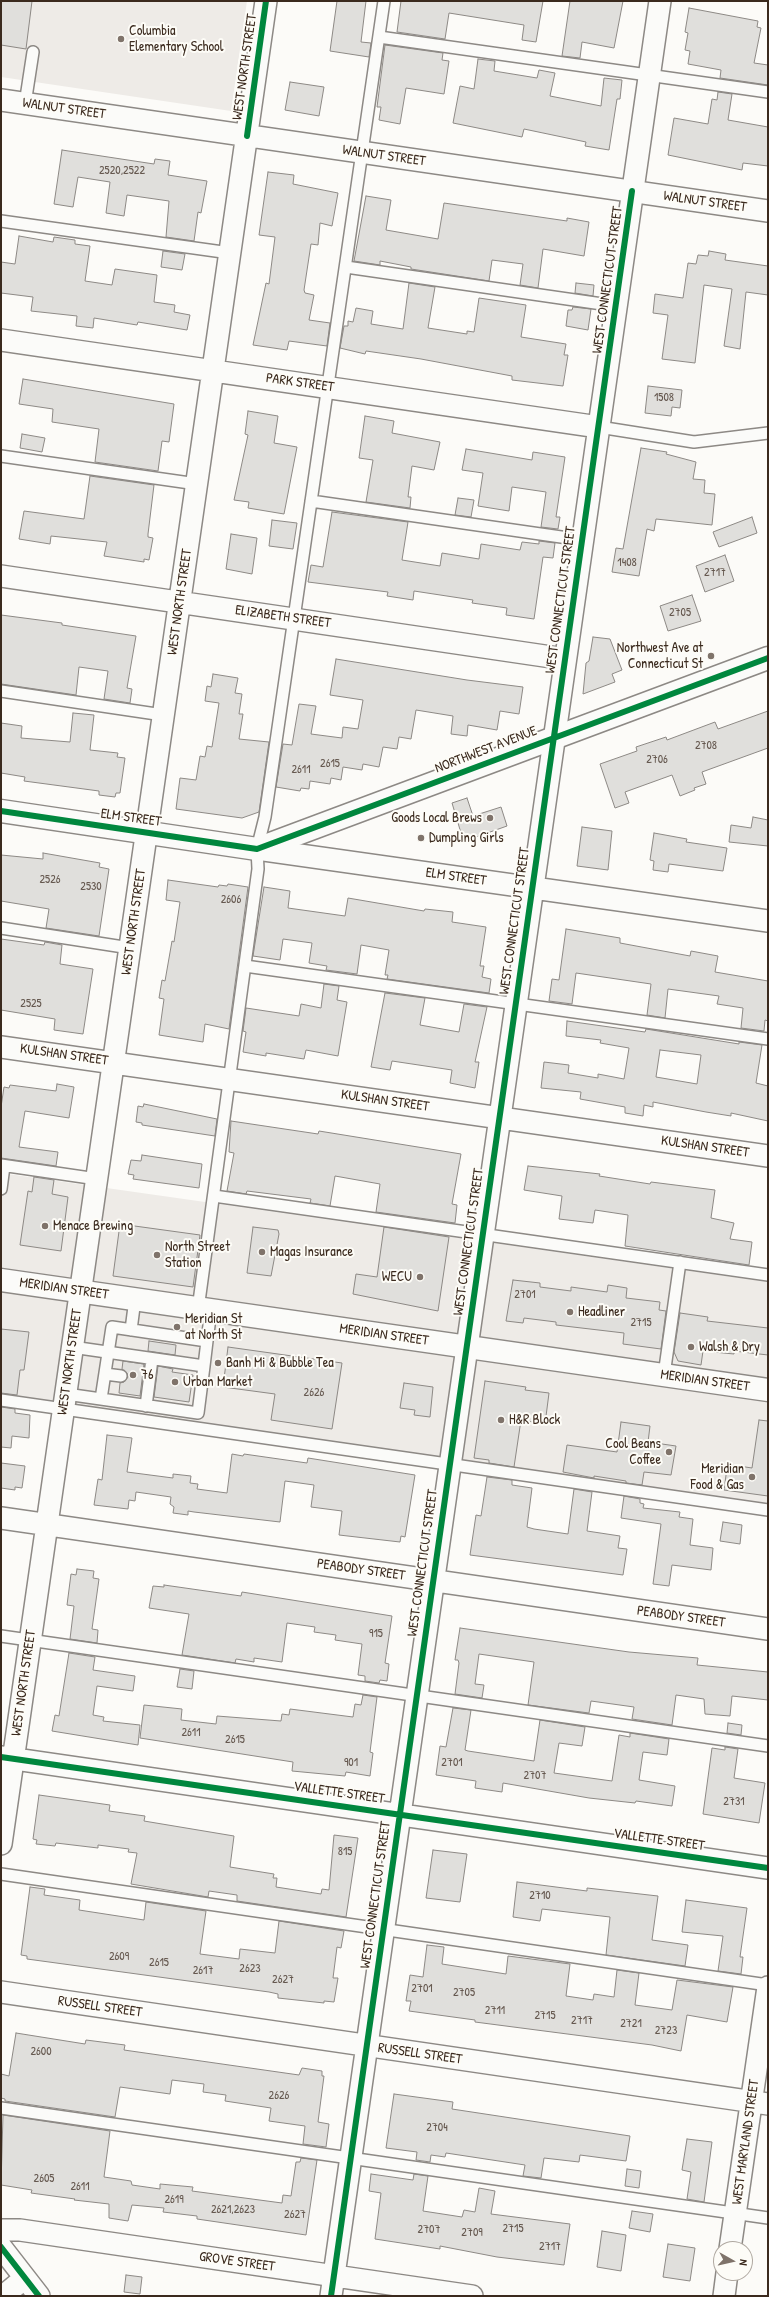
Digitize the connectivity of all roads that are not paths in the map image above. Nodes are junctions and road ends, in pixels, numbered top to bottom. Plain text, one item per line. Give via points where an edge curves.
1 (266, 1) edge
2 (384, 1) edge
3 (660, 1) edge
4 (379, 36) junction
5 (33, 52) dead end
6 (649, 75) junction
7 (768, 92) edge
8 (1, 100) edge
9 (25, 104) junction
10 (247, 136) junction
11 (362, 152) junction
12 (632, 191) junction
13 (768, 211) edge
14 (1, 221) edge
15 (230, 253) junction
16 (346, 267) junction
17 (616, 306) junction
18 (1, 340) edge
19 (213, 371) junction
20 (328, 388) junction
21 (599, 427) junction
22 (768, 433) edge
23 (1, 456) edge
24 (197, 484) junction
25 (311, 501) junction
26 (582, 540) junction
27 (1, 576) edge
28 (180, 602) junction
29 (294, 619) junction
30 (768, 658) edge
31 (565, 659) junction
32 (1, 691) edge
33 (163, 715) junction
34 (554, 737) junction
35 (1, 811) edge
36 (146, 833) junction
37 (258, 849) junction
38 (532, 888) junction
39 (768, 921) edge
40 (1, 928) edge
41 (130, 948) junction
42 (245, 966) junction
43 (515, 1004) junction
44 (768, 1039) edge
45 (1, 1046) edge
46 (114, 1063) junction
47 (230, 1079) junction
48 (499, 1118) junction
49 (768, 1156) edge
50 (3, 1166) edge
51 (97, 1179) junction
52 (1, 1189) edge
53 (214, 1196) junction
54 (482, 1234) junction
55 (680, 1262) junction
56 (768, 1275) edge
57 (1, 1280) edge
58 (80, 1292) junction
59 (136, 1299) junction
60 (205, 1309) junction
61 (131, 1330) junction
62 (207, 1341) junction
63 (466, 1346) junction
64 (72, 1347) junction
65 (108, 1353) junction
66 (152, 1359) junction
67 (204, 1366) junction
68 (105, 1374) junction
69 (664, 1375) junction
70 (121, 1376) dead end
71 (768, 1390) edge
72 (102, 1399) junction
73 (1, 1400) edge
74 (65, 1401) junction
75 (146, 1406) junction
76 (449, 1464) junction
77 (768, 1510) edge
78 (1, 1518) edge
79 (47, 1524) junction
80 (433, 1581) junction
81 (768, 1629) edge
82 (1, 1636) edge
83 (30, 1640) junction
84 (416, 1694) junction
85 (768, 1746) edge
86 (7, 1757) edge
87 (399, 1814) junction
88 (1, 1844) edge
89 (768, 1868) edge
90 (1, 1874) edge
91 (383, 1929) junction
92 (768, 1986) edge
93 (1, 1992) edge
94 (366, 2046) junction
95 (760, 2103) edge
96 (1, 2108) edge
97 (351, 2158) junction
98 (736, 2213) junction
99 (768, 2218) edge
100 (1, 2230) edge
101 (731, 2241) edge
102 (1, 2247) edge
103 (25, 2278) junction
104 (726, 2281) edge
105 (332, 2286) edge
106 (3, 2296) edge
107 (39, 2296) edge
108 (472, 2296) edge
109 (724, 2296) edge

1 - 10 street, WEST NORTH STREET
2 - 4 lane
3 - 6 street, WEST CONNECTICUT STREET
4 - 6 lane
4 - 11 lane
5 - 9 lane
6 - 7 lane
6 - 12 street, WEST CONNECTICUT STREET
8 - 9 street, WALNUT STREET
9 - 10 street, WALNUT STREET
10 - 11 street, WALNUT STREET
10 - 15 street, WEST NORTH STREET
11 - 12 street, WALNUT STREET
11 - 16 lane
12 - 13 street, WALNUT STREET
12 - 17 street, WEST CONNECTICUT STREET
14 - 15 lane
15 - 19 street, WEST NORTH STREET
16 - 17 lane
16 - 20 lane
17 - 21 street, WEST CONNECTICUT STREET
18 - 19 street, PARK STREET
19 - 20 street, PARK STREET
19 - 24 street, WEST NORTH STREET
20 - 21 street, PARK STREET
20 - 25 lane
21 - 22 lane via 694,442
21 - 26 street, WEST CONNECTICUT STREET
23 - 24 lane
24 - 28 street, WEST NORTH STREET
25 - 26 lane
25 - 29 lane
26 - 31 street, WEST CONNECTICUT STREET
27 - 28 street, ELIZABETH STREET
28 - 29 street, ELIZABETH STREET
28 - 33 street, WEST NORTH STREET
29 - 31 street, ELIZABETH STREET
29 - 37 lane
30 - 34 street, NORTHWEST AVENUE
31 - 34 street, WEST CONNECTICUT STREET
32 - 33 lane
33 - 36 street, WEST NORTH STREET
34 - 37 street, NORTHWEST AVENUE
34 - 38 street, WEST CONNECTICUT STREET
35 - 36 street, ELM STREET
36 - 37 street, ELM STREET
36 - 41 street, WEST NORTH STREET
37 - 38 street, ELM STREET
37 - 42 lane via 258,868
38 - 39 street, ELM STREET
38 - 43 street, WEST CONNECTICUT STREET
40 - 41 lane
41 - 46 street, WEST NORTH STREET
42 - 43 lane
42 - 47 lane
43 - 44 lane
43 - 48 street, WEST CONNECTICUT STREET
45 - 46 street, KULSHAN STREET
46 - 47 street, KULSHAN STREET
46 - 51 street, WEST NORTH STREET
47 - 48 street, KULSHAN STREET
47 - 53 lane
48 - 49 street, KULSHAN STREET
48 - 54 street, WEST CONNECTICUT STREET
50 - 51 lane
50 - 52 lane
51 - 58 street, WEST NORTH STREET
53 - 54 lane
53 - 60 lane
54 - 55 lane
54 - 63 street, WEST CONNECTICUT STREET
55 - 56 lane
55 - 69 lane
57 - 58 street, MERIDIAN STREET
58 - 59 street, MERIDIAN STREET
58 - 64 street, WEST NORTH STREET
59 - 60 street, MERIDIAN STREET
59 - 61 lane
60 - 62 lane
60 - 63 street, MERIDIAN STREET
61 - 62 lane
61 - 65 lane via 112,1327
62 - 67 lane
63 - 69 street, MERIDIAN STREET
63 - 76 street, WEST CONNECTICUT STREET
64 - 65 lane
64 - 74 street, WEST NORTH STREET
65 - 66 lane
65 - 68 lane
66 - 67 lane
66 - 75 lane via 147,1379
67 - 75 lane via 198,1413
68 - 70 lane
68 - 72 lane
69 - 71 street, MERIDIAN STREET
72 - 74 lane
72 - 75 lane
73 - 74 lane
74 - 76 lane
74 - 79 street, WEST NORTH STREET
76 - 77 lane
76 - 80 street, WEST CONNECTICUT STREET
78 - 79 street, PEABODY STREET
79 - 80 street, PEABODY STREET
79 - 83 street, WEST NORTH STREET
80 - 81 street, PEABODY STREET
80 - 84 street, WEST CONNECTICUT STREET
82 - 83 lane
83 - 84 lane
83 - 86 street, WEST NORTH STREET
84 - 85 lane
84 - 87 street, WEST CONNECTICUT STREET
86 - 87 street, VALLETTE STREET
86 - 88 street, WEST NORTH STREET
87 - 89 street, VALLETTE STREET
87 - 91 street, WEST CONNECTICUT STREET
90 - 91 lane
91 - 92 lane
91 - 94 street, WEST CONNECTICUT STREET
92 - 95 street, WEST MARYLAND STREET
93 - 94 street, RUSSELL STREET
94 - 95 street, RUSSELL STREET
94 - 97 street, WEST CONNECTICUT STREET
95 - 98 street, WEST MARYLAND STREET
96 - 97 lane
97 - 98 lane
97 - 105 street, WEST CONNECTICUT STREET
98 - 99 lane
98 - 101 street, WEST MARYLAND STREET
100 - 105 street, GROVE STREET via 20,2230
102 - 103 street
103 - 106 street
103 - 107 street
104 - 109 street
105 - 108 street, GROVE STREET

